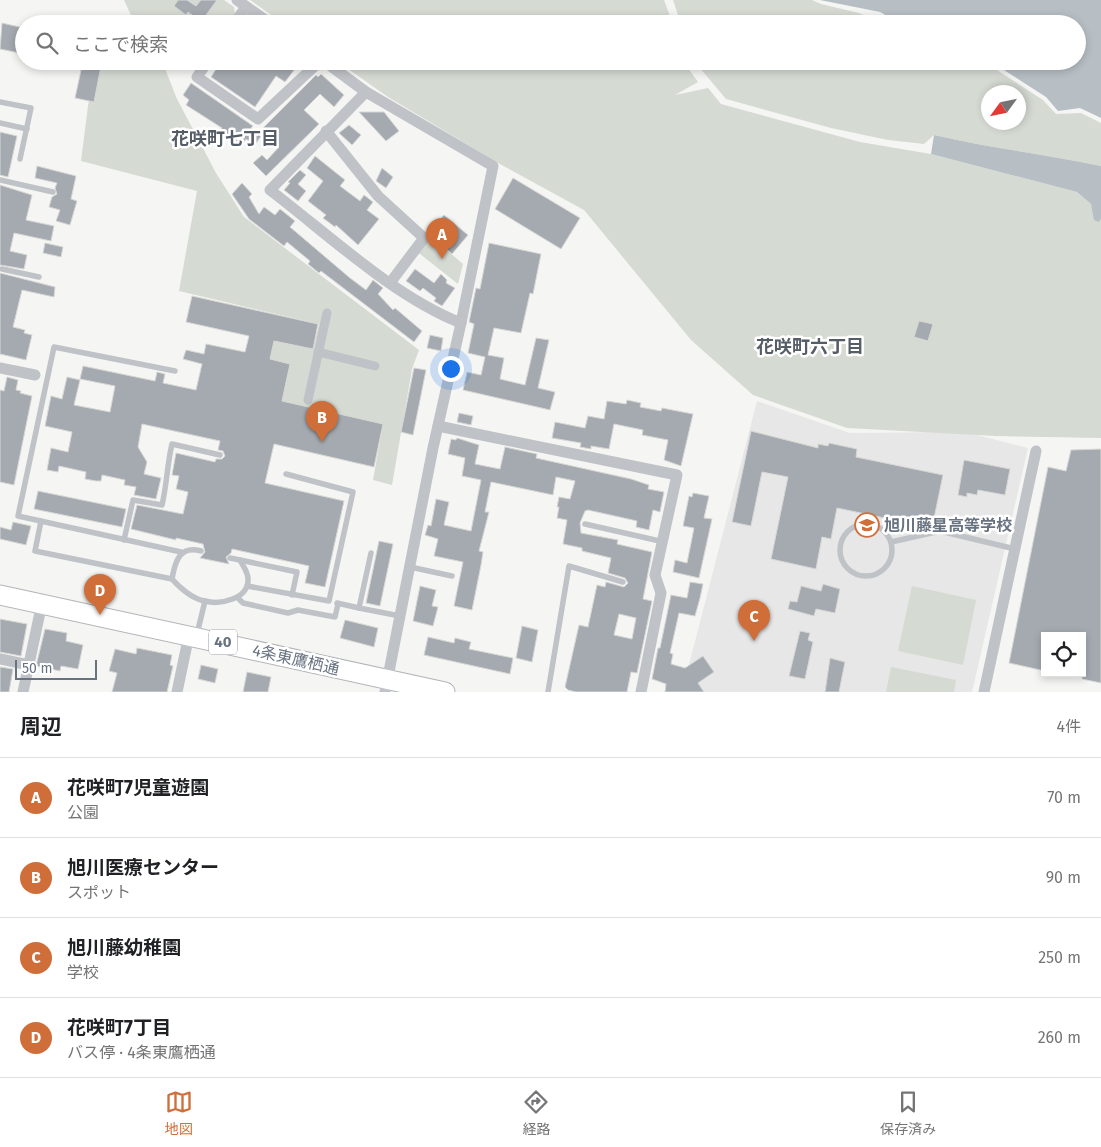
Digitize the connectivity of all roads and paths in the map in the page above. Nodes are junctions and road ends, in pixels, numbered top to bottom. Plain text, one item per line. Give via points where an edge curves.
1 (242, 3) edge
2 (237, 15) edge
3 (259, 15) edge
4 (202, 70) edge
5 (312, 70) edge
6 (335, 70) edge
7 (366, 92) junction
8 (0, 102) edge
9 (0, 123) edge
10 (27, 129) junction
11 (326, 131) junction
12 (20, 159) dead end
13 (0, 180) edge
14 (53, 192) dead end
15 (1, 269) edge
16 (39, 277) dead end
17 (0, 278) edge
18 (390, 282) junction
19 (327, 313) dead end
20 (461, 323) junction
21 (318, 352) junction
22 (375, 366) dead end
23 (0, 368) edge
24 (175, 371) dead end
25 (35, 375) dead end
26 (308, 400) dead end
27 (438, 426) junction
28 (1036, 451) dead end
29 (220, 455) dead end
30 (286, 474) dead end
31 (41, 521) junction
32 (585, 524) dead end
33 (124, 540) junction
34 (664, 542) junction
35 (891, 542) junction
36 (1015, 549) junction
37 (201, 551) dead end
38 (181, 552) junction
39 (371, 553) dead end
40 (230, 558) dead end
41 (240, 560) junction
42 (409, 567) junction
43 (452, 576) dead end
44 (172, 579) junction
45 (623, 582) dead end
46 (247, 586) junction
47 (0, 595) edge
48 (292, 595) junction
49 (238, 598) junction
50 (329, 601) junction
51 (205, 602) junction
52 (42, 603) junction
53 (338, 604) junction
54 (359, 608) junction
55 (400, 616) junction
56 (193, 636) junction
57 (0, 659) edge
58 (29, 665) junction
59 (386, 686) edge
60 (23, 692) edge
61 (177, 692) edge
62 (445, 692) edge
63 (548, 692) edge
64 (641, 692) edge
65 (984, 692) edge

1 - 2 street
1 - 3 street
4 - 5 street via 197,77 258,119
6 - 7 street
7 - 11 street
7 - 20 street via 492,166
8 - 10 lane via 32,108
9 - 10 lane
10 - 12 lane
11 - 18 street via 378,196 424,238
11 - 18 street via 270,190
13 - 14 lane
15 - 16 lane
15 - 17 lane
18 - 20 street via 432,312
19 - 21 street
20 - 27 street
21 - 22 street
21 - 26 street
23 - 25 street
24 - 31 lane via 54,347 18,516
27 - 34 street via 677,475
27 - 42 street
28 - 36 street
29 - 33 lane via 172,444 162,505 133,500
30 - 50 lane via 352,492
31 - 33 lane
31 - 44 lane via 35,551
32 - 34 lane
33 - 38 lane
34 - 64 street via 656,575 661,593
35 - 35 lane via 890,562 875,575 861,576 849,570 840,551 843,538 858,525 878,527
35 - 36 lane via 940,531
36 - 65 street
37 - 38 lane via 192,548
38 - 44 lane via 175,562
39 - 54 lane
40 - 41 lane
41 - 46 lane via 246,572
41 - 48 lane via 297,572
42 - 43 lane
42 - 55 street
44 - 51 lane via 180,588
45 - 63 lane via 568,566
46 - 48 lane
46 - 49 lane
47 - 52 highway, 4条東鷹栖通 / 40
48 - 50 lane
49 - 51 lane
49 - 53 lane via 243,603 288,613 298,610 335,618
50 - 53 lane
51 - 56 lane
52 - 56 highway, 4条東鷹栖通 / 40
52 - 58 street
53 - 54 lane
54 - 55 lane
55 - 59 street
56 - 59 highway, 4条東鷹栖通 / 40
56 - 61 street
57 - 58 street
58 - 60 street
59 - 62 highway, 4条東鷹栖通 / 40

